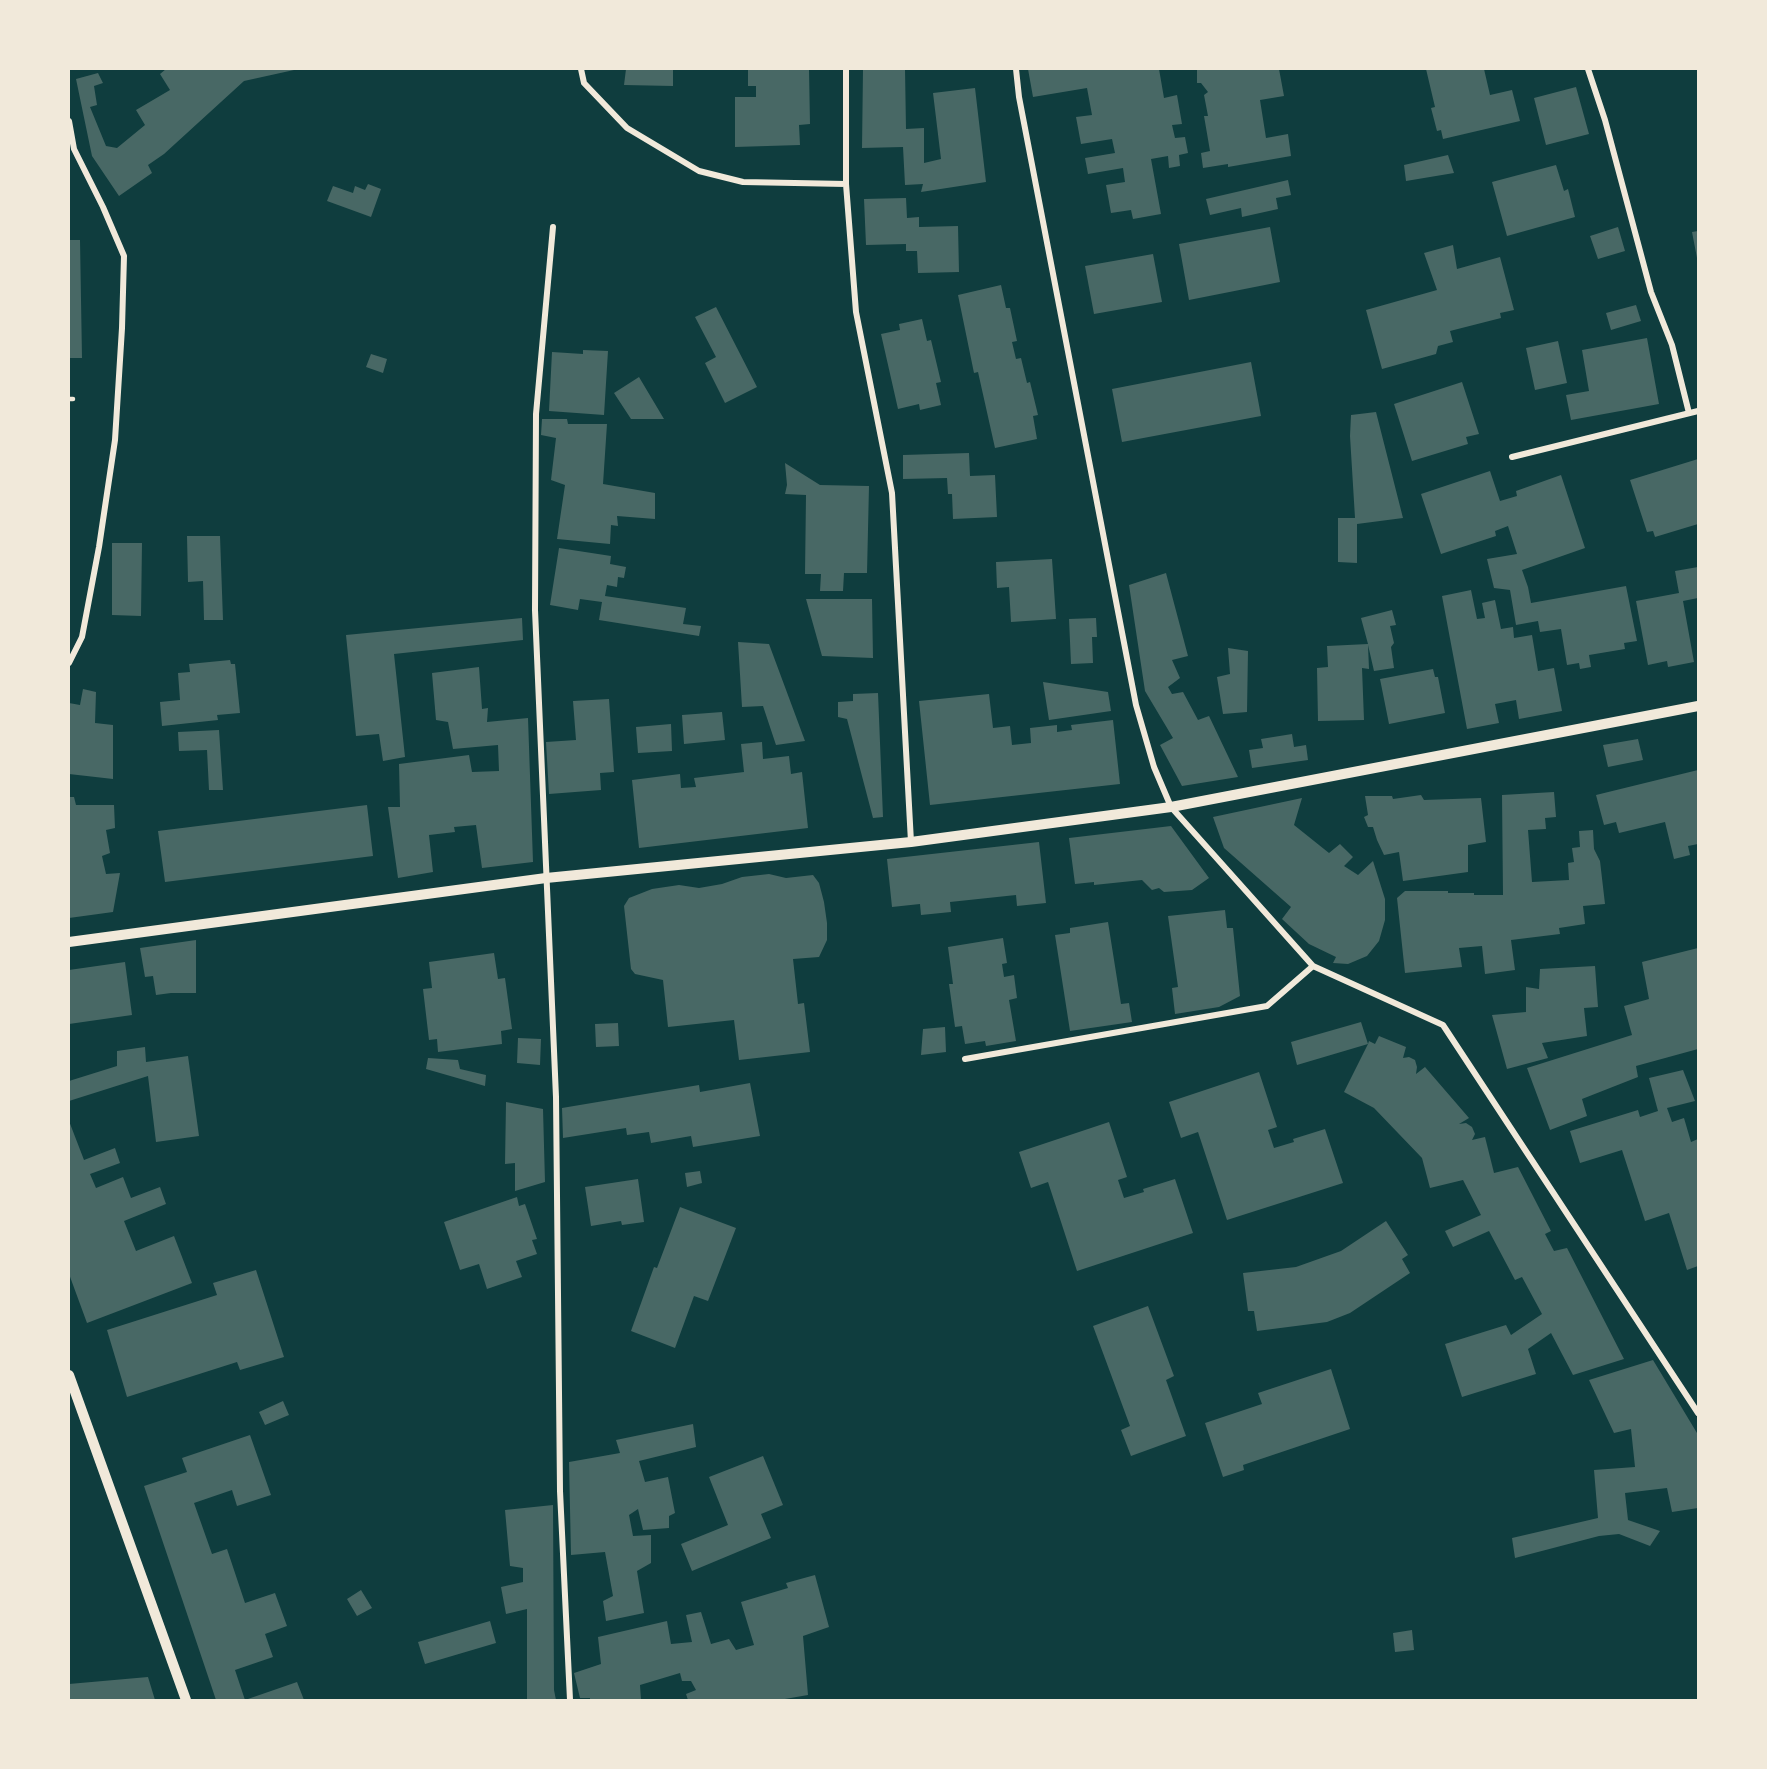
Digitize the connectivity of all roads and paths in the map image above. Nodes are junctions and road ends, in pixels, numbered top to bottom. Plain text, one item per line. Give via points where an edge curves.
1 (581, 69) edge
2 (846, 69) edge
3 (1016, 69) edge
4 (1588, 69) edge
5 (69, 121) edge
6 (846, 184) junction
7 (553, 228) dead end
8 (1698, 411) edge
9 (1689, 413) junction
10 (1512, 457) dead end
11 (69, 663) edge
12 (1698, 706) edge
13 (1171, 807) junction
14 (911, 842) junction
15 (546, 878) junction
16 (69, 942) edge
17 (1313, 966) junction
18 (964, 1059) dead end
19 (69, 1375) edge
20 (1698, 1413) edge
21 (186, 1700) edge
22 (570, 1700) edge

1 - 6 street via 584,83 627,128 699,171 743,182
2 - 6 street
3 - 13 street via 1136,705 1154,767
4 - 9 street
5 - 11 street via 74,149 124,256 115,440 82,637
6 - 14 street via 856,312 892,493
7 - 15 street via 536,414 535,610
8 - 9 street
9 - 10 street
12 - 13 street
13 - 14 street
13 - 17 street
14 - 15 street
15 - 16 street
15 - 22 street via 556,1097 560,1491
17 - 18 street via 1267,1006
17 - 20 street via 1443,1025
19 - 21 street

